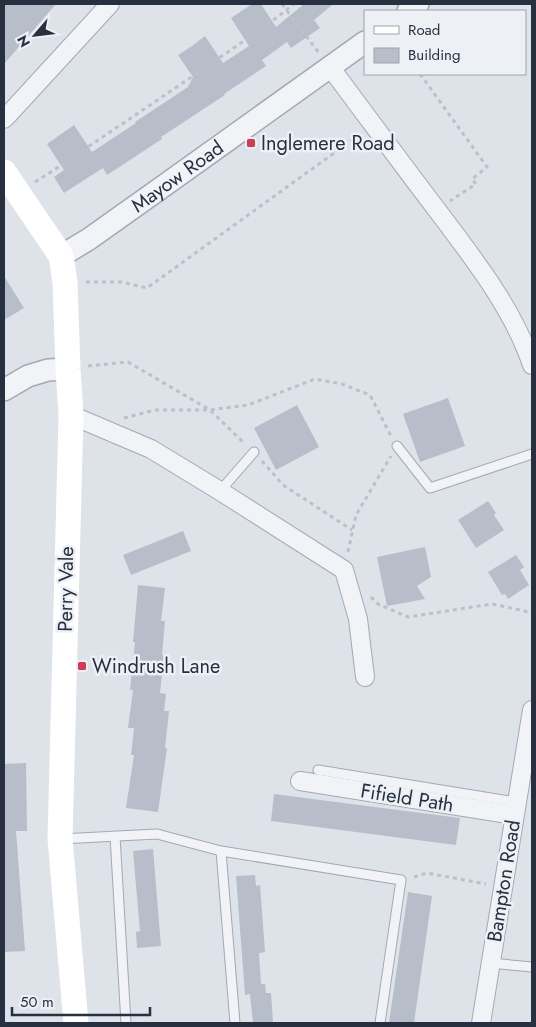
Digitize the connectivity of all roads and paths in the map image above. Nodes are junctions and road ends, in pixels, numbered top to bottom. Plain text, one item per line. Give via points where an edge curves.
1 (110, 4) edge
2 (282, 4) edge
3 (294, 4) edge
4 (286, 11) junction
5 (267, 25) dead end
6 (253, 35) dead end
7 (364, 43) edge
8 (213, 62) dead end
9 (330, 67) junction
10 (199, 72) dead end
11 (421, 75) edge
12 (4, 119) edge
13 (373, 125) junction
14 (82, 151) dead end
15 (68, 161) dead end
16 (4, 172) edge
17 (18, 193) junction
18 (437, 210) junction
19 (61, 256) junction
20 (65, 282) junction
21 (532, 365) edge
22 (68, 369) junction
23 (4, 390) edge
24 (210, 410) junction
25 (71, 415) junction
26 (94, 425) junction
27 (397, 446) junction
28 (254, 452) junction
29 (532, 454) edge
30 (220, 491) junction
31 (352, 530) junction
32 (344, 570) junction
33 (532, 614) edge
34 (365, 677) dead end
35 (532, 710) edge
36 (318, 770) dead end
37 (300, 781) dead end
38 (515, 809) junction
39 (115, 836) junction
40 (60, 839) junction
41 (221, 851) junction
42 (401, 880) junction
43 (503, 887) junction
44 (491, 963) junction
45 (532, 967) edge
46 (76, 1023) edge
47 (126, 1023) edge
48 (235, 1023) edge
49 (380, 1023) edge
50 (481, 1023) edge

1 - 12 street
2 - 4 path
3 - 4 path
4 - 5 path
4 - 9 path
6 - 8 path
7 - 9 street, Mayow Road
9 - 13 street
9 - 19 street, Mayow Road
10 - 14 path
11 - 18 path via 487,167 472,178 476,184
13 - 18 street
13 - 20 path via 147,288 121,282
15 - 17 path
16 - 17 main road, Perry Vale
17 - 19 main road, Perry Vale
18 - 21 street via 499,296
19 - 20 main road, Perry Vale
20 - 22 main road, Perry Vale
22 - 23 street via 28,376
22 - 24 path via 128,362
22 - 25 main road, Perry Vale
24 - 26 path via 155,410
24 - 27 path via 248,405 315,379 342,384 370,395
24 - 28 path
25 - 26 street
25 - 40 main road, Perry Vale
26 - 30 street via 151,449
27 - 29 lane via 430,488
27 - 31 path via 356,515
28 - 30 lane
28 - 31 path via 283,485
30 - 32 street
31 - 32 path
32 - 33 path via 378,604 408,617 492,604
32 - 34 street via 358,619
35 - 38 street, Bampton Road
36 - 38 lane
37 - 38 street, Fifield Path
38 - 43 street, Bampton Road
39 - 40 lane
39 - 41 lane via 157,834
39 - 47 lane
40 - 46 main road, Perry Vale
41 - 42 lane
41 - 48 lane
42 - 43 path via 427,873
42 - 49 lane
43 - 44 street, Bampton Road
44 - 45 lane
44 - 50 street, Bampton Road

